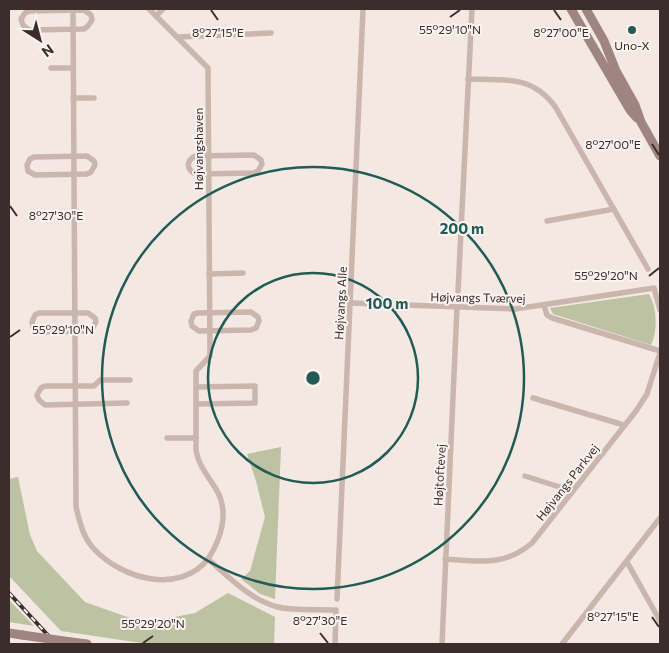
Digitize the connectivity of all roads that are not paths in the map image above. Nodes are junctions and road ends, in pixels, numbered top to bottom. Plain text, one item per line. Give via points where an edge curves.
1 (148, 9) edge
2 (163, 9) edge
3 (364, 9) edge
4 (472, 9) edge
5 (571, 9) edge
6 (577, 9) edge
7 (586, 9) edge
8 (73, 10) edge
9 (156, 16) junction
10 (73, 29) junction
11 (271, 34) dead end
12 (177, 37) junction
13 (52, 68) dead end
14 (73, 68) junction
15 (616, 71) junction
16 (468, 80) junction
17 (73, 98) junction
18 (94, 98) dead end
19 (641, 122) junction
20 (208, 155) junction
21 (74, 156) junction
22 (660, 156) edge
23 (209, 174) junction
24 (74, 175) junction
25 (614, 209) junction
26 (547, 220) dead end
27 (648, 269) dead end
28 (243, 273) dead end
29 (209, 274) junction
30 (458, 291) dead end
31 (350, 303) junction
32 (544, 306) junction
33 (457, 307) junction
34 (660, 310) edge
35 (74, 313) junction
36 (210, 313) junction
37 (74, 331) junction
38 (210, 331) junction
39 (660, 352) edge
40 (130, 380) dead end
41 (75, 386) junction
42 (196, 387) junction
43 (533, 398) dead end
44 (127, 403) dead end
45 (75, 404) junction
46 (196, 404) junction
47 (624, 425) junction
48 (167, 438) dead end
49 (196, 438) junction
50 (525, 476) dead end
51 (572, 491) junction
52 (660, 518) edge
53 (208, 559) junction
54 (445, 559) junction
55 (627, 562) junction
56 (337, 599) dead end
57 (660, 620) edge
58 (9, 633) edge
59 (87, 644) edge
60 (335, 644) edge
61 (442, 644) edge
62 (562, 644) edge

1 - 9 street, Højvangshaven
2 - 9 street
3 - 31 street, Højvangs Alle
4 - 16 street
5 - 19 street via 630,110
6 - 15 street
7 - 15 street
8 - 10 street
8 - 10 street via 88,12 92,20 84,29
8 - 10 street via 28,11 21,20 29,30
9 - 12 street, Højvangshaven
10 - 14 street
11 - 12 street
12 - 20 street, Højvangshaven via 208,68
13 - 14 street
14 - 17 street
15 - 19 street
16 - 25 street via 528,83 549,97
16 - 30 street
17 - 18 street
17 - 21 street
19 - 22 street
20 - 23 street, Højvangshaven
20 - 23 street via 195,156 188,165 189,170 196,174
20 - 23 street via 254,155 262,164 254,173
21 - 24 street
21 - 24 street via 87,156 95,165 91,172
21 - 24 street via 34,157 27,165 35,175
23 - 29 street, Højvangshaven
24 - 35 street
25 - 26 street
25 - 27 street
28 - 29 street
29 - 36 street, Højvangshaven
31 - 33 street, Højvangs Tværvej
31 - 56 street, Højvangs Alle
32 - 33 street, Højvangs Tværvej via 515,309
32 - 34 street, Højvangs Tværvej via 654,288
32 - 39 street via 547,316 552,318
33 - 54 street, Højtoftevej
35 - 37 street
35 - 37 street via 88,313 96,322 88,331
35 - 37 street via 39,313 32,322 40,332
36 - 38 street, Højvangshaven
36 - 38 street via 194,314 191,321 199,331
36 - 38 street via 252,312 259,321 251,330
37 - 41 street
38 - 42 street, Højvangshaven via 210,356 196,371
39 - 47 street, Højvangs Parkvej via 647,394
40 - 41 street via 100,380 94,386
41 - 45 street
41 - 45 street via 45,386 37,395 45,405
42 - 46 street, Højvangshaven
42 - 46 street via 255,386 255,403
43 - 47 street
44 - 45 street
45 - 53 street via 76,507 81,529 93,548 110,564 156,580 188,574
46 - 49 street, Højvangshaven
47 - 51 street, Højvangs Parkvej
48 - 49 street
49 - 53 street, Højvangshaven via 198,462 217,491 223,508 218,544
50 - 51 street
51 - 54 street, Højvangs Parkvej via 532,543 514,556 494,562
52 - 55 street
53 - 60 street via 262,602 279,608 336,610
54 - 61 street, Højtoftevej
55 - 57 street
55 - 62 street
58 - 59 street, bridge

